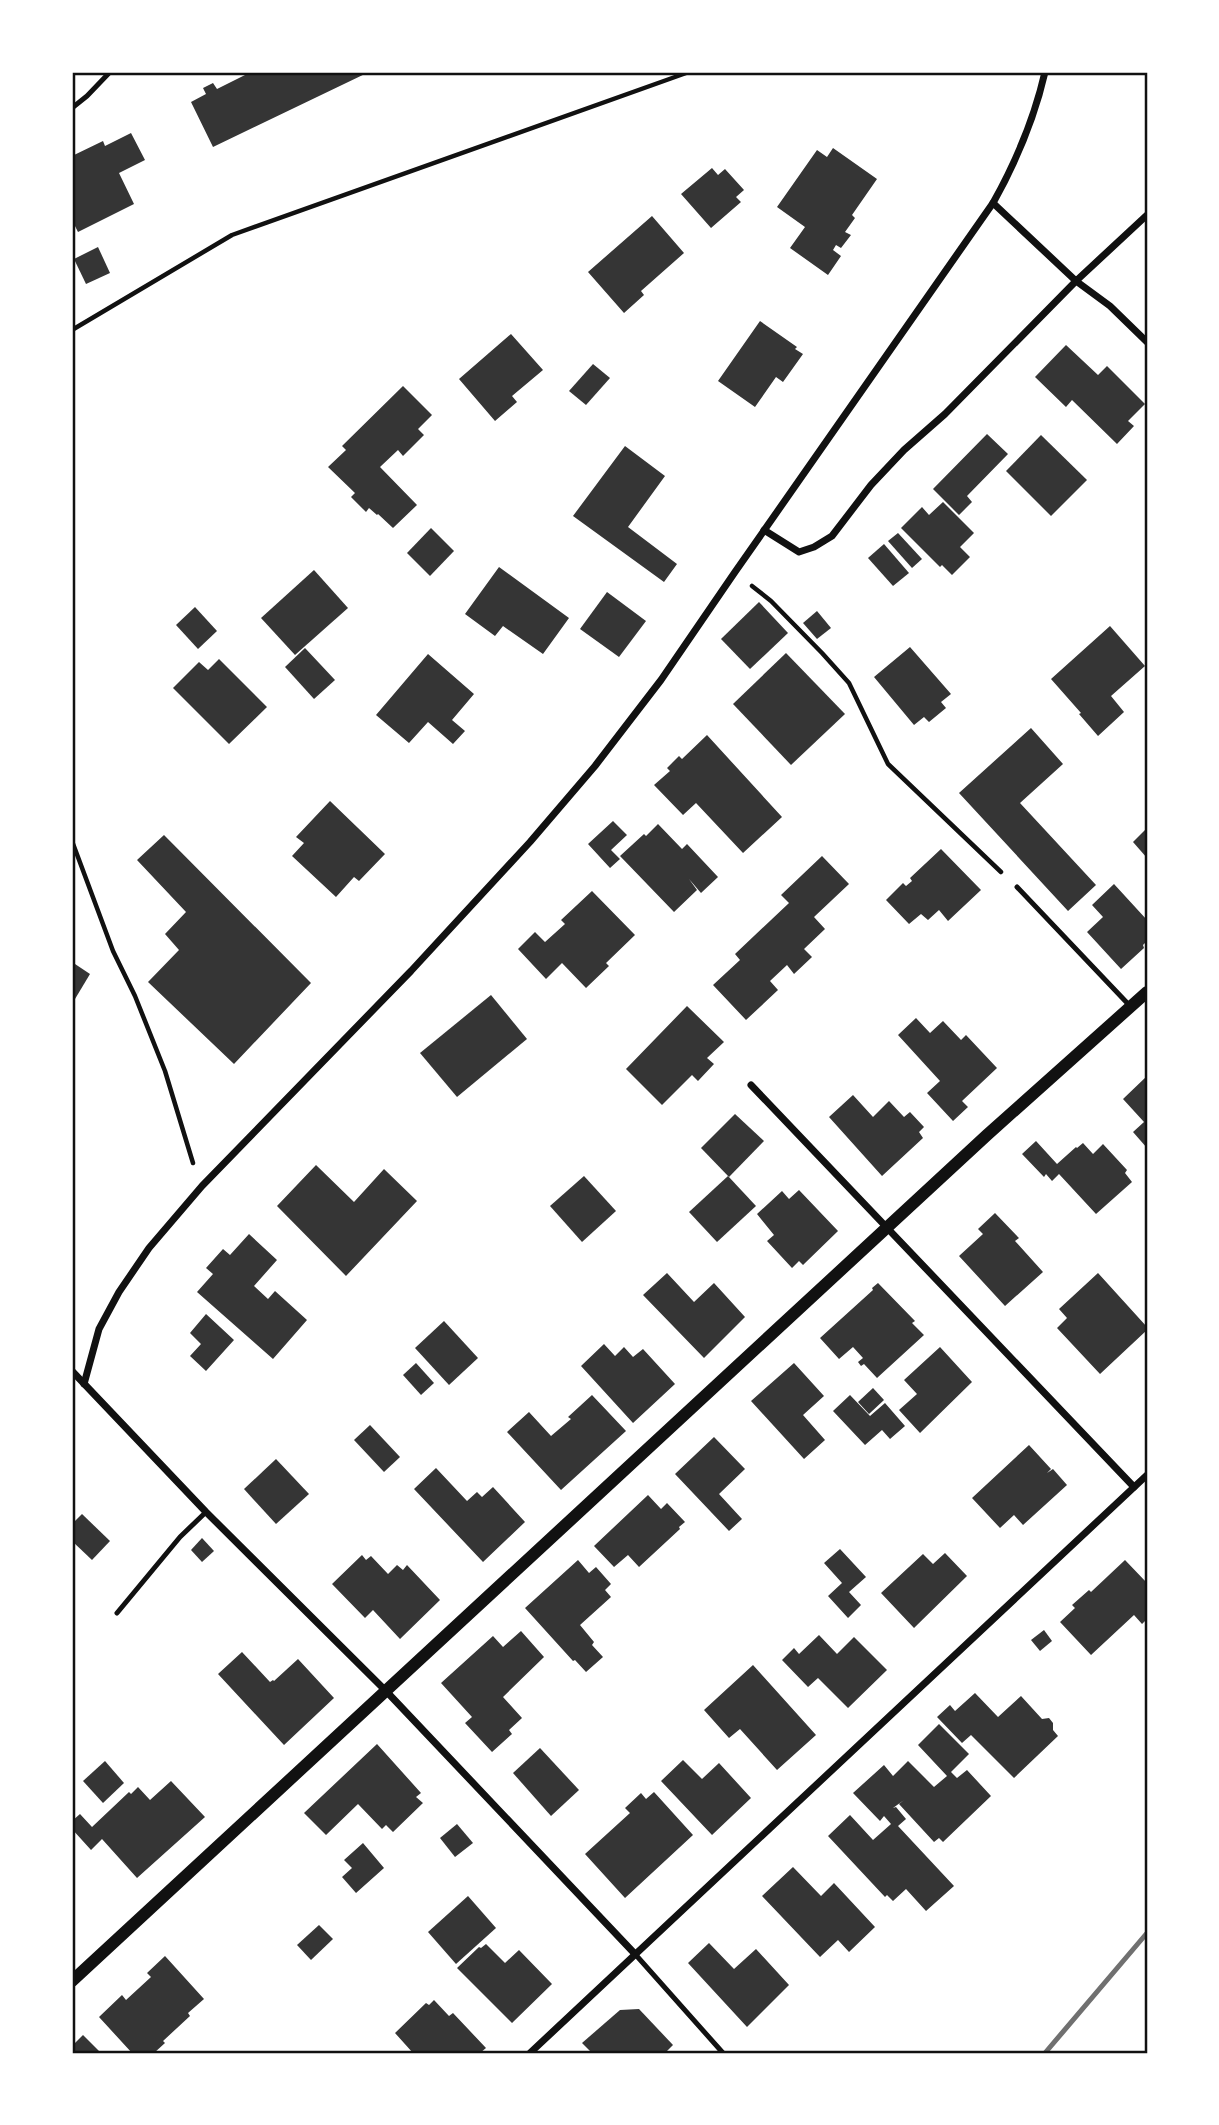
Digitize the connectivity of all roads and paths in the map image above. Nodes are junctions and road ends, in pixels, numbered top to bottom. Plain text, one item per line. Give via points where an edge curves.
1 (110, 72) edge
2 (689, 72) edge
3 (1045, 72) edge
4 (72, 108) edge
5 (993, 203) junction
6 (1147, 215) edge
7 (1076, 281) junction
8 (72, 330) edge
9 (1147, 342) edge
10 (764, 530) junction
11 (735, 572) junction
12 (72, 841) edge
13 (1017, 887) joint
14 (1147, 992) edge
15 (1131, 1007) junction
16 (751, 1085) dead end
17 (202, 1186) junction
18 (887, 1228) junction
19 (72, 1371) edge
20 (84, 1384) junction
21 (1147, 1475) edge
22 (1134, 1487) junction
23 (206, 1512) junction
24 (117, 1613) dead end
25 (386, 1691) junction
26 (635, 1954) junction
27 (72, 1980) edge
28 (530, 2053) edge
29 (723, 2053) edge

1 - 4 lane
2 - 8 path via 232,235
3 - 5 street via 1015,163
5 - 7 street
5 - 10 street
6 - 7 street
7 - 9 street
7 - 10 street via 904,450 832,537 799,552
10 - 11 street
11 - 13 path via 771,601 849,683 888,764
11 - 17 street via 661,680 530,842
12 - 17 path via 165,1071
13 - 15 lane
14 - 15 street
15 - 18 street
16 - 18 street
17 - 20 street via 149,1248 119,1292 99,1329
18 - 22 street
18 - 25 street
19 - 20 street
20 - 23 street
21 - 22 street
22 - 26 street
23 - 24 lane
23 - 25 street
25 - 26 street
25 - 27 street
26 - 28 street
26 - 29 lane

